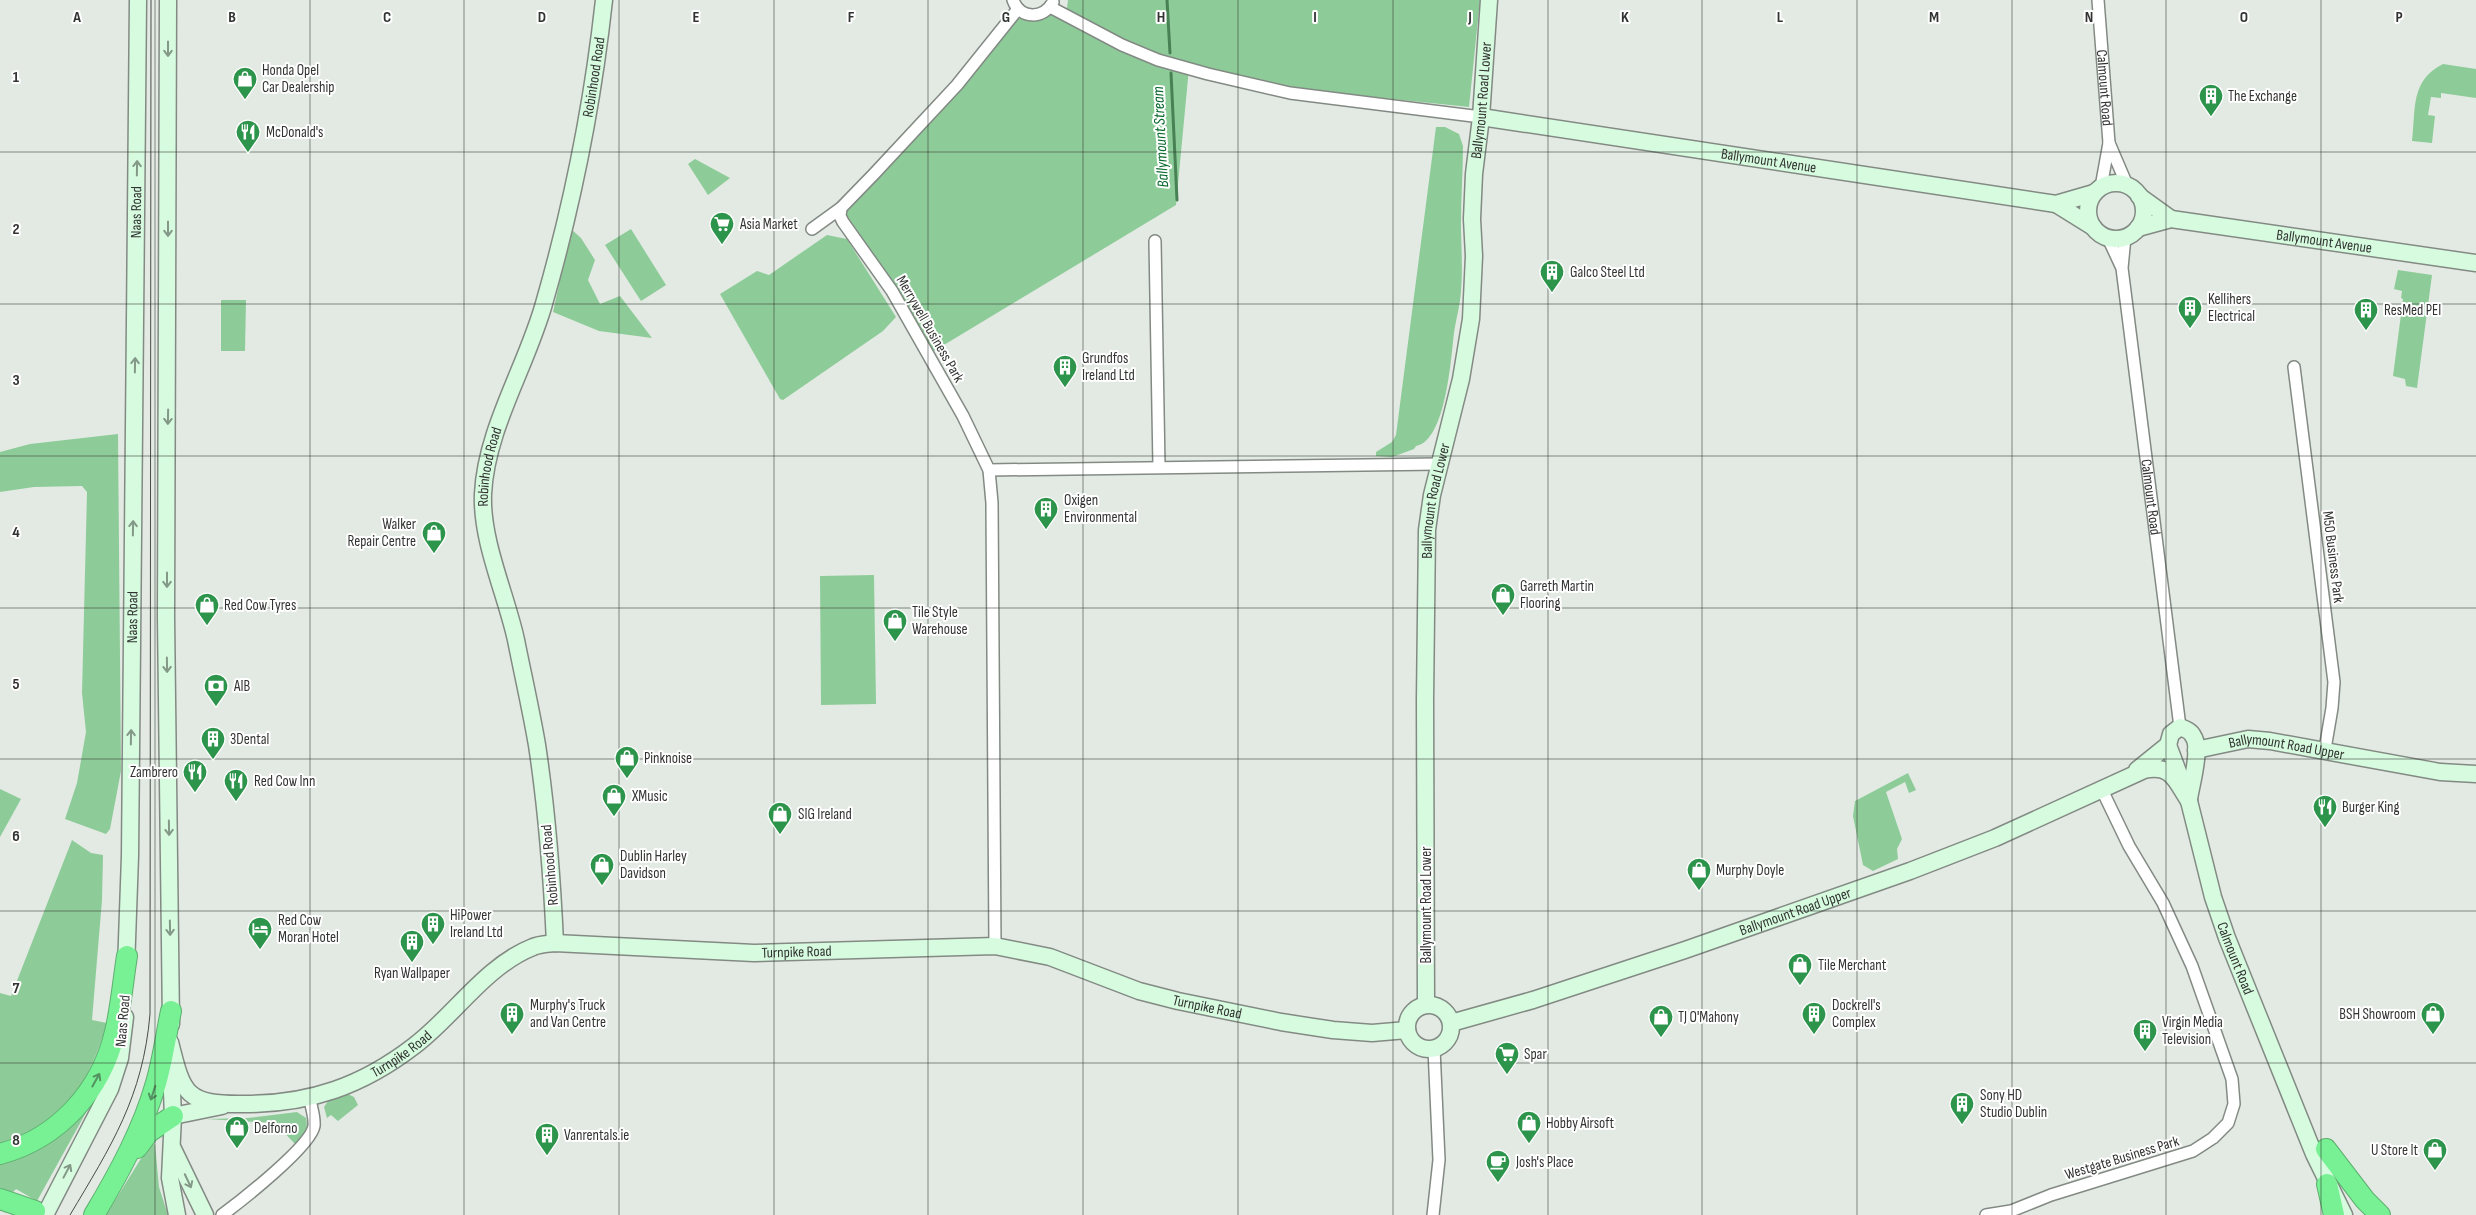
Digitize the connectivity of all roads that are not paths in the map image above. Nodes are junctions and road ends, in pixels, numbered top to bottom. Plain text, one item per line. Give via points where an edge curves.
1 (138, 0) edge
2 (168, 0) edge
3 (604, 0) edge
4 (1489, 0) edge
5 (2098, 0) edge
6 (1052, 3) edge
7 (1016, 4) edge
8 (1482, 117) junction
9 (2110, 143) junction
10 (2126, 185) junction
11 (2097, 190) junction
12 (2140, 196) junction
13 (2056, 204) junction
14 (841, 208) junction
15 (2171, 219) junction
16 (2093, 227) junction
17 (812, 229) dead end
18 (2131, 233) junction
19 (2108, 238) junction
20 (1155, 241) dead end
21 (2476, 263) edge
22 (2122, 268) junction
23 (2294, 367) dead end
24 (1439, 464) junction
25 (1159, 467) junction
26 (989, 470) junction
27 (2180, 727) junction
28 (2168, 745) junction
29 (2325, 749) junction
30 (2196, 750) junction
31 (2132, 774) junction
32 (2476, 774) edge
33 (2102, 790) junction
34 (2188, 802) junction
35 (555, 944) junction
36 (995, 946) junction
37 (127, 956) junction
38 (1426, 1005) junction
39 (171, 1011) junction
40 (1451, 1024) junction
41 (1407, 1030) junction
42 (170, 1042) junction
43 (1434, 1049) junction
44 (310, 1098) junction
45 (226, 1105) junction
46 (2296, 1110) junction
47 (201, 1111) junction
48 (173, 1116) junction
49 (172, 1142) junction
50 (2326, 1149) junction
51 (0, 1154) edge
52 (123, 1165) junction
53 (2327, 1184) junction
54 (0, 1199) edge
55 (40, 1213) edge
56 (225, 1214) edge
57 (94, 1215) edge
58 (177, 1215) edge
59 (205, 1215) edge
60 (1433, 1215) edge
61 (1986, 1215) edge
62 (2334, 1215) edge
63 (2344, 1215) edge
64 (2365, 1215) edge
65 (2380, 1215) edge

37 -> 1 street, Naas Road
2 -> 39 street, Naas Road via 166,617
3 - 35 street, Robinhood Road via 593,92 545,301 489,455 483,494 487,532 515,636 537,745 551,869
4 - 8 street, Ballymount Road Lower
5 - 9 street, Calmount Road
6 - 7 street via 1038,15 1024,13
6 - 8 street via 1122,45 1158,60 1208,74 1290,93
7 - 14 street via 958,85
8 - 13 street, Ballymount Avenue
8 - 24 street, Ballymount Road Lower via 1474,174 1471,319 1461,379
9 - 10 street, Calmount Road
9 - 11 street, Calmount Road
10 - 11 street via 2109,184
10 - 12 street
11 - 13 street, Ballymount Avenue
11 - 16 street via 2088,210
12 - 15 street, Ballymount Avenue
12 - 18 street via 2144,212
13 - 16 street, Ballymount Avenue
14 - 17 street
14 - 26 street, Merrywell Business Park via 840,216 892,291 938,370
15 - 18 street, Ballymount Avenue
15 - 21 street, Ballymount Avenue
16 - 19 street
18 - 19 street
18 - 22 street, Calmount Road
19 - 22 street, Calmount Road
20 - 25 street
22 - 27 street, Calmount Road
23 - 29 street, M50 Business Park via 2334,682
24 - 25 street
24 - 38 street, Ballymount Road Lower via 1427,530
25 - 26 street
26 - 36 street via 992,504
27 - 28 street, Ballymount Road Upper via 2170,736
27 - 30 street via 2192,734
28 - 31 street, Ballymount Road Upper
28 - 34 street, Calmount Road
29 - 30 street, Ballymount Road Upper via 2248,740
29 - 32 street, Ballymount Road Upper via 2440,772
30 - 34 street, Calmount Road
31 - 33 street, Ballymount Road Upper
31 - 34 street, Ballymount Road Upper via 2162,768 2175,780
33 - 40 street, Ballymount Road Upper via 1918,869 1685,950
33 - 61 street, Westgate Business Park via 2115,820 2163,903 2192,966 2232,1079 2234,1104 2228,1123 2193,1151 2011,1210
34 - 46 street, Calmount Road via 2213,897
35 - 36 street, Turnpike Road via 754,953
35 - 44 street, Turnpike Road via 535,946 514,956 414,1046 386,1065 357,1082
36 - 41 street, Turnpike Road via 1050,957 1139,991 1281,1022 1362,1032
51 -> 37 highway via 29,1144 52,1130 78,1107 94,1083 115,1033
55 -> 37 street, Naas Road via 103,1105 116,1072 123,1041
38 - 40 street via 1444,1010
38 - 41 street via 1409,1016
39 - 42 street, Naas Road
39 -> 52 highway via 156,1084
40 - 43 street via 1448,1039
41 - 43 street via 1409,1037 1420,1047
42 - 45 street via 180,1081 189,1095
42 - 48 street, Naas Road
43 - 60 street via 1439,1160
44 - 45 street, Turnpike Road
44 - 56 street via 314,1126 309,1137
45 - 47 street
46 - 50 street, Calmount Road
46 - 53 street, Calmount Road
47 - 48 street
47 - 49 street via 179,1127
48 - 49 street, Naas Road
48 - 52 highway via 149,1132
49 - 58 street, Naas Road via 170,1178
49 -> 59 street
50 - 64 street, Calmount Road
50 - 65 highway
52 - 57 highway
53 - 62 highway
53 - 63 street, Calmount Road
54 - 55 highway

